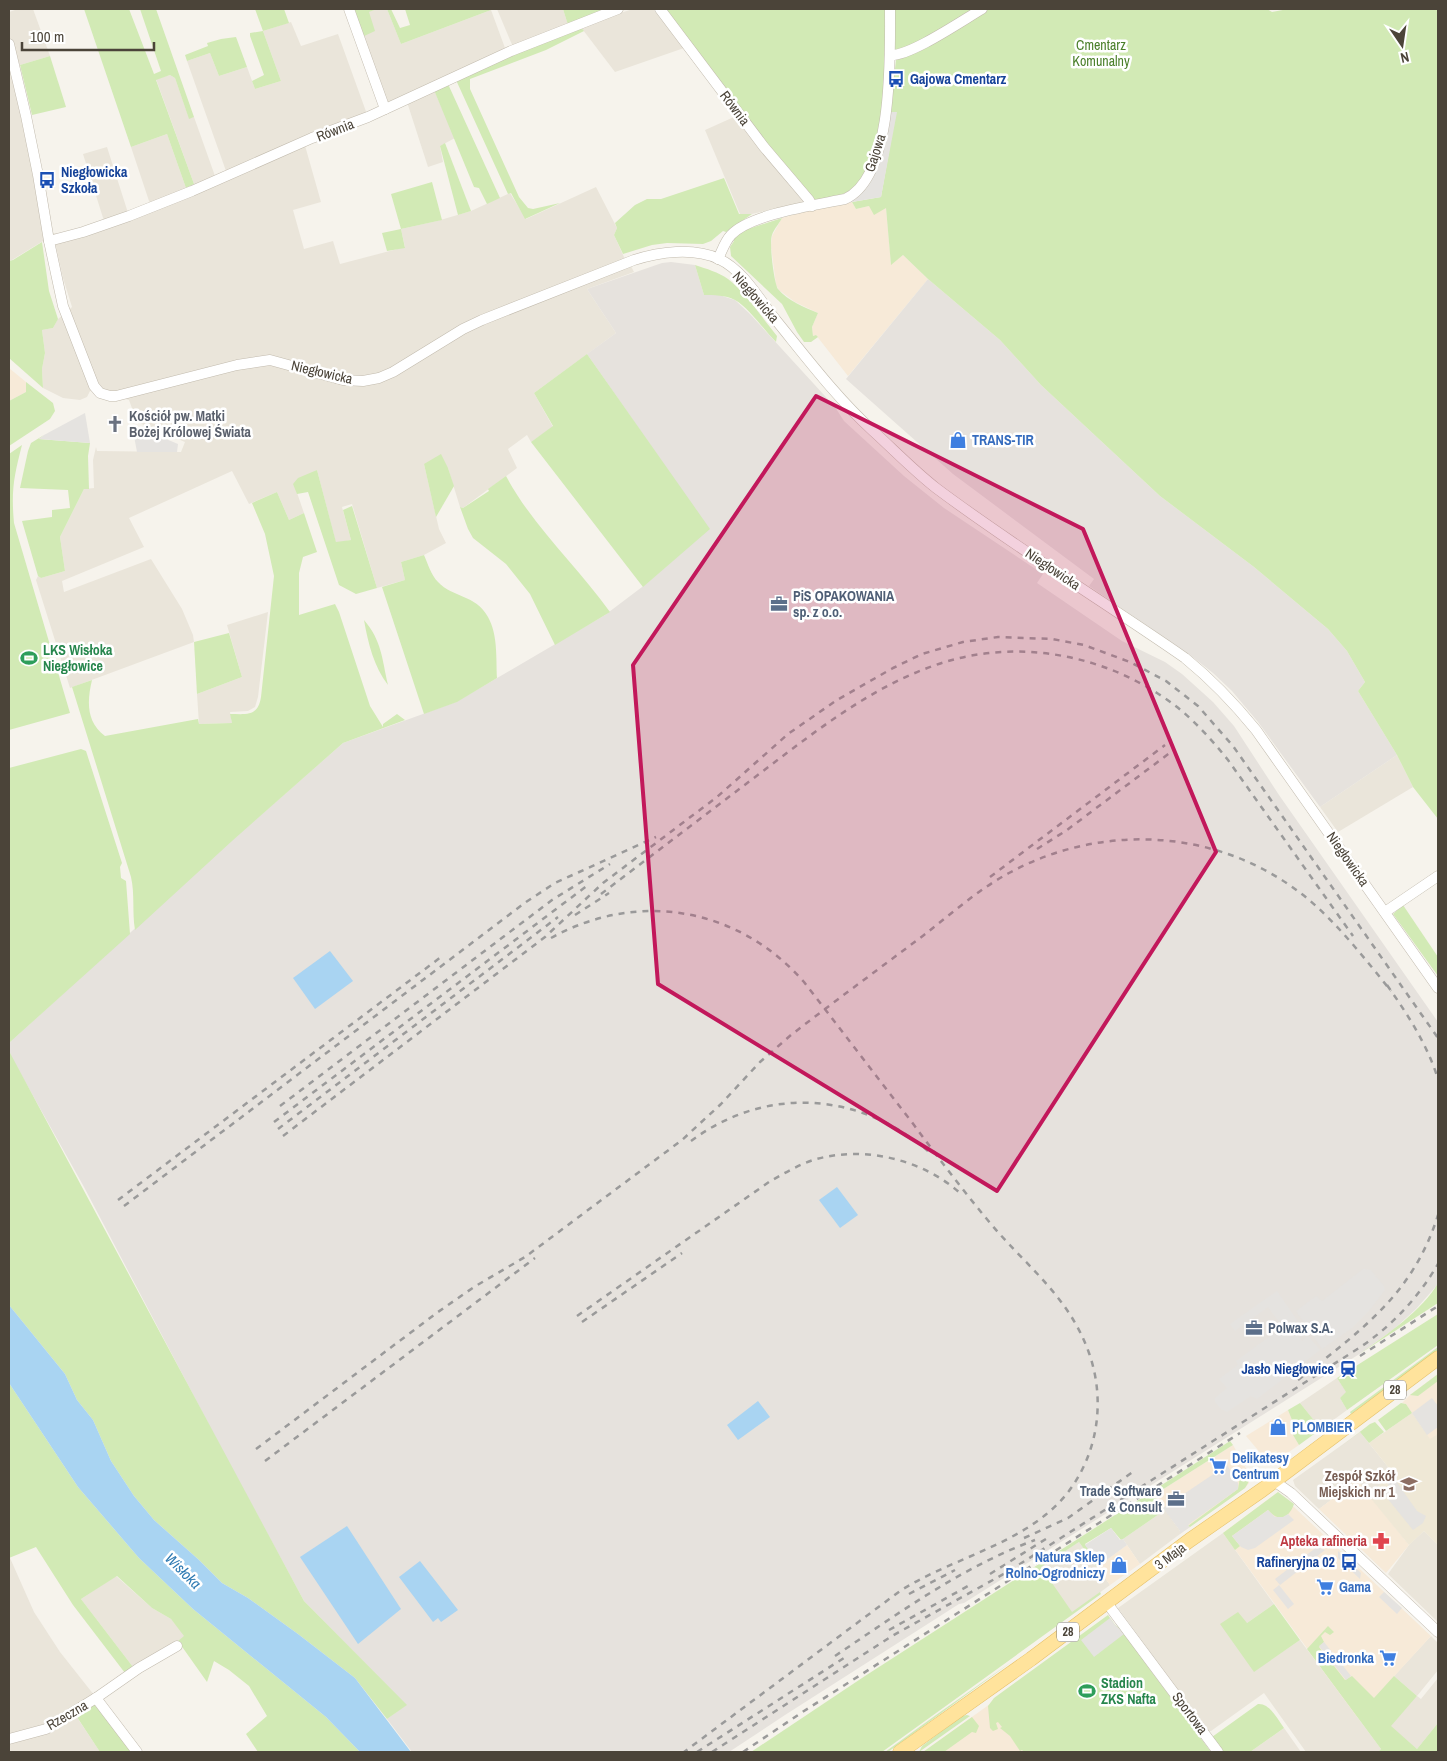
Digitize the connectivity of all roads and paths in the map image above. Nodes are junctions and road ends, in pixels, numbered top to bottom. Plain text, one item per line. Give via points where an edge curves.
1 (349, 9) edge
2 (618, 9) edge
3 (660, 9) edge
4 (890, 9) edge
5 (982, 9) edge
6 (9, 44) edge
7 (890, 55) junction
8 (386, 109) junction
9 (812, 206) junction
10 (48, 240) junction
11 (718, 259) junction
12 (1438, 876) edge
13 (1385, 912) junction
14 (1438, 988) edge
15 (1438, 1358) edge
16 (1274, 1481) junction
17 (1107, 1603) junction
18 (1438, 1632) edge
19 (177, 1646) dead end
20 (96, 1698) junction
21 (9, 1739) edge
22 (137, 1752) edge
23 (900, 1752) edge
24 (1218, 1752) edge

1 - 8 street
2 - 8 street, Równia via 511,51
3 - 9 street, Równia
4 - 7 street, Gajowa
5 - 7 street via 900,55
6 - 10 street, Niegłowicka via 30,133
7 - 9 street, Gajowa via 882,133 869,173 848,197
8 - 10 street, Równia via 129,216
9 - 11 street, Gajowa via 744,225 729,237
10 - 11 street, Niegłowicka via 64,306 91,381 100,394 110,396 270,360 343,380 379,378 482,320 634,260 675,252
11 - 13 street, Niegłowicka via 751,287 850,407 934,486 1209,677 1256,730
12 - 13 street
13 - 14 street, Niegłowicka
15 - 16 main road, 3 Maja / 28
16 - 17 main road, 3 Maja / 28
16 - 18 street via 1291,1492
17 - 23 main road, 3 Maja / 28
17 - 24 street, Sportowa
19 - 20 street, Rzeczna
20 - 21 street, Rzeczna via 46,1729
20 - 22 street, Rzeczna

